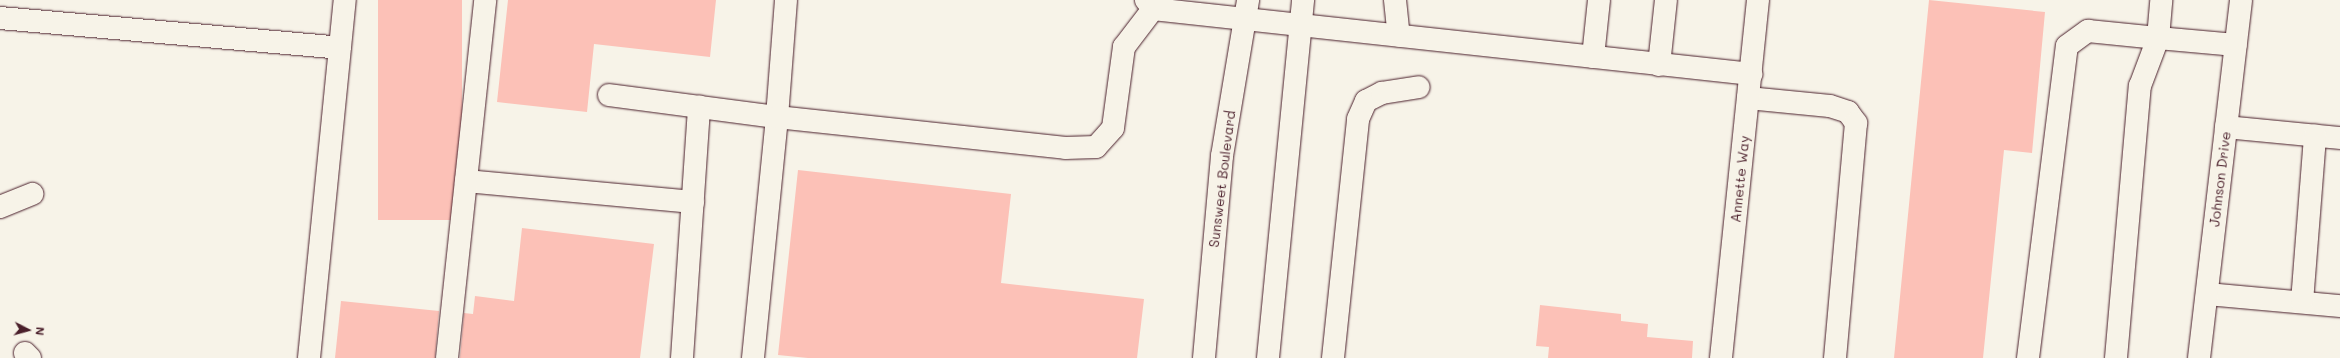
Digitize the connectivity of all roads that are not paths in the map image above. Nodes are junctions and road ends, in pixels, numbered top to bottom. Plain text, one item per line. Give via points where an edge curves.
1 (345, 0) edge
2 (485, 0) edge
3 (786, 0) edge
4 (1303, 0) edge
5 (1395, 0) edge
6 (1599, 0) edge
7 (1666, 0) edge
8 (1758, 0) edge
9 (2161, 0) edge
10 (2241, 0) edge
11 (1149, 5) edge
12 (1246, 10) edge
13 (0, 18) edge
14 (1301, 25) junction
15 (1399, 36) junction
16 (2158, 38) junction
17 (2236, 45) junction
18 (340, 48) junction
19 (1593, 57) junction
20 (1659, 65) junction
21 (1751, 74) junction
22 (1419, 87) dead end
23 (609, 95) dead end
24 (1748, 98) junction
25 (699, 107) junction
26 (777, 117) junction
27 (2226, 127) junction
28 (2315, 136) junction
29 (2340, 138) edge
30 (466, 181) junction
31 (32, 194) dead end
32 (693, 202) junction
33 (0, 207) edge
34 (2207, 294) junction
35 (2302, 302) junction
36 (2340, 306) edge
37 (309, 358) edge
38 (447, 358) edge
39 (682, 358) edge
40 (752, 358) edge
41 (1204, 358) edge
42 (1268, 358) edge
43 (1332, 358) edge
44 (1721, 358) edge
45 (1835, 358) edge
46 (2028, 358) edge
47 (2116, 358) edge
48 (2199, 358) edge

1 - 18 street
2 - 30 street
3 - 26 street
4 - 14 street
5 - 15 street
6 - 19 street
7 - 20 street
8 - 21 street, Annette Way
9 - 16 street
10 - 17 street, Johnson Drive
11 - 12 street
11 - 26 street via 1124,47 1113,128 1096,147 1064,148
12 - 14 street
12 - 41 street, Sunsweet Boulevard via 1222,156
13 - 18 street
14 - 15 street
14 - 42 street
15 - 19 street
16 - 17 street
16 - 46 street via 2088,31 2067,46
16 - 47 street via 2140,86
17 - 27 street, Johnson Drive
18 - 37 street
19 - 20 street
20 - 21 street
21 - 24 street, Annette Way
22 - 43 street via 1382,93 1366,101 1358,118
23 - 25 street
24 - 44 street, Annette Way
24 - 45 street via 1830,106 1848,112 1856,123
25 - 26 street
25 - 32 street
26 - 40 street
27 - 28 street
27 - 34 street, Johnson Drive
28 - 29 street
28 - 35 street
30 - 32 street
30 - 38 street
31 - 33 street
32 - 39 street
34 - 35 street
34 - 48 street, Johnson Drive
35 - 36 street

